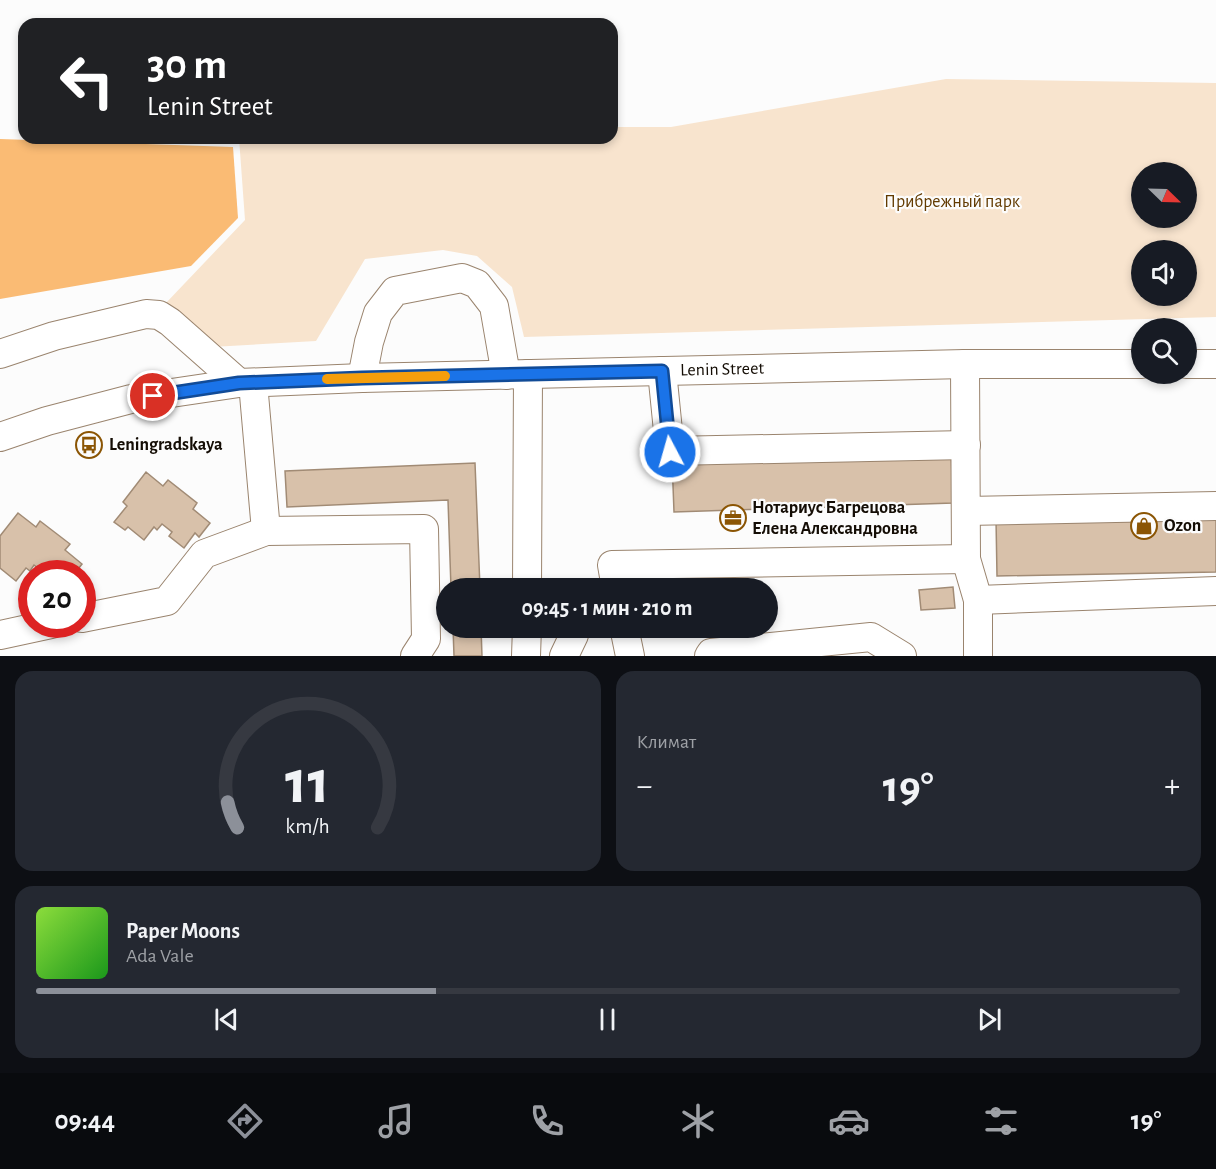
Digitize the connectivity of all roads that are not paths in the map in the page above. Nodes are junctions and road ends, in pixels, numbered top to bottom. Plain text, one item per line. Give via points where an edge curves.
1 (0, 354) edge
2 (965, 364) junction
3 (1131, 364) edge
4 (1197, 364) edge
5 (1216, 364) edge
6 (662, 371) junction
7 (517, 374) junction
8 (362, 378) junction
9 (246, 383) junction
10 (0, 437) edge
11 (966, 445) junction
12 (1216, 506) edge
13 (966, 511) junction
14 (266, 531) junction
15 (966, 559) junction
16 (527, 578) edge
17 (614, 578) edge
18 (1216, 591) edge
19 (978, 600) junction
20 (96, 615) edge
21 (9, 633) edge
22 (526, 638) edge
23 (626, 638) edge
24 (0, 655) edge
25 (415, 656) edge
26 (526, 656) edge
27 (630, 656) edge
28 (709, 656) edge
29 (902, 656) edge
30 (978, 656) edge

1 - 9 street via 54,336 146,314 159,315
2 - 3 street, Lenin Street
2 - 6 street, Lenin Street
2 - 11 street
4 - 5 street
6 - 7 street, Lenin Street
6 - 11 street via 670,452
7 - 8 street, Lenin Street
7 - 8 street via 494,306 477,284 462,278 394,291 378,313
7 - 16 street
8 - 9 street, Lenin Street
9 - 10 street, Lenin Street via 131,399
9 - 14 street
11 - 13 street
12 - 13 street
13 - 15 street
14 - 20 street via 204,554 167,601
14 - 25 street via 424,529 426,639
15 - 17 street via 612,565
15 - 19 street
18 - 19 street
19 - 30 street
21 - 24 street
22 - 26 street
23 - 27 street
28 - 29 street via 871,637

